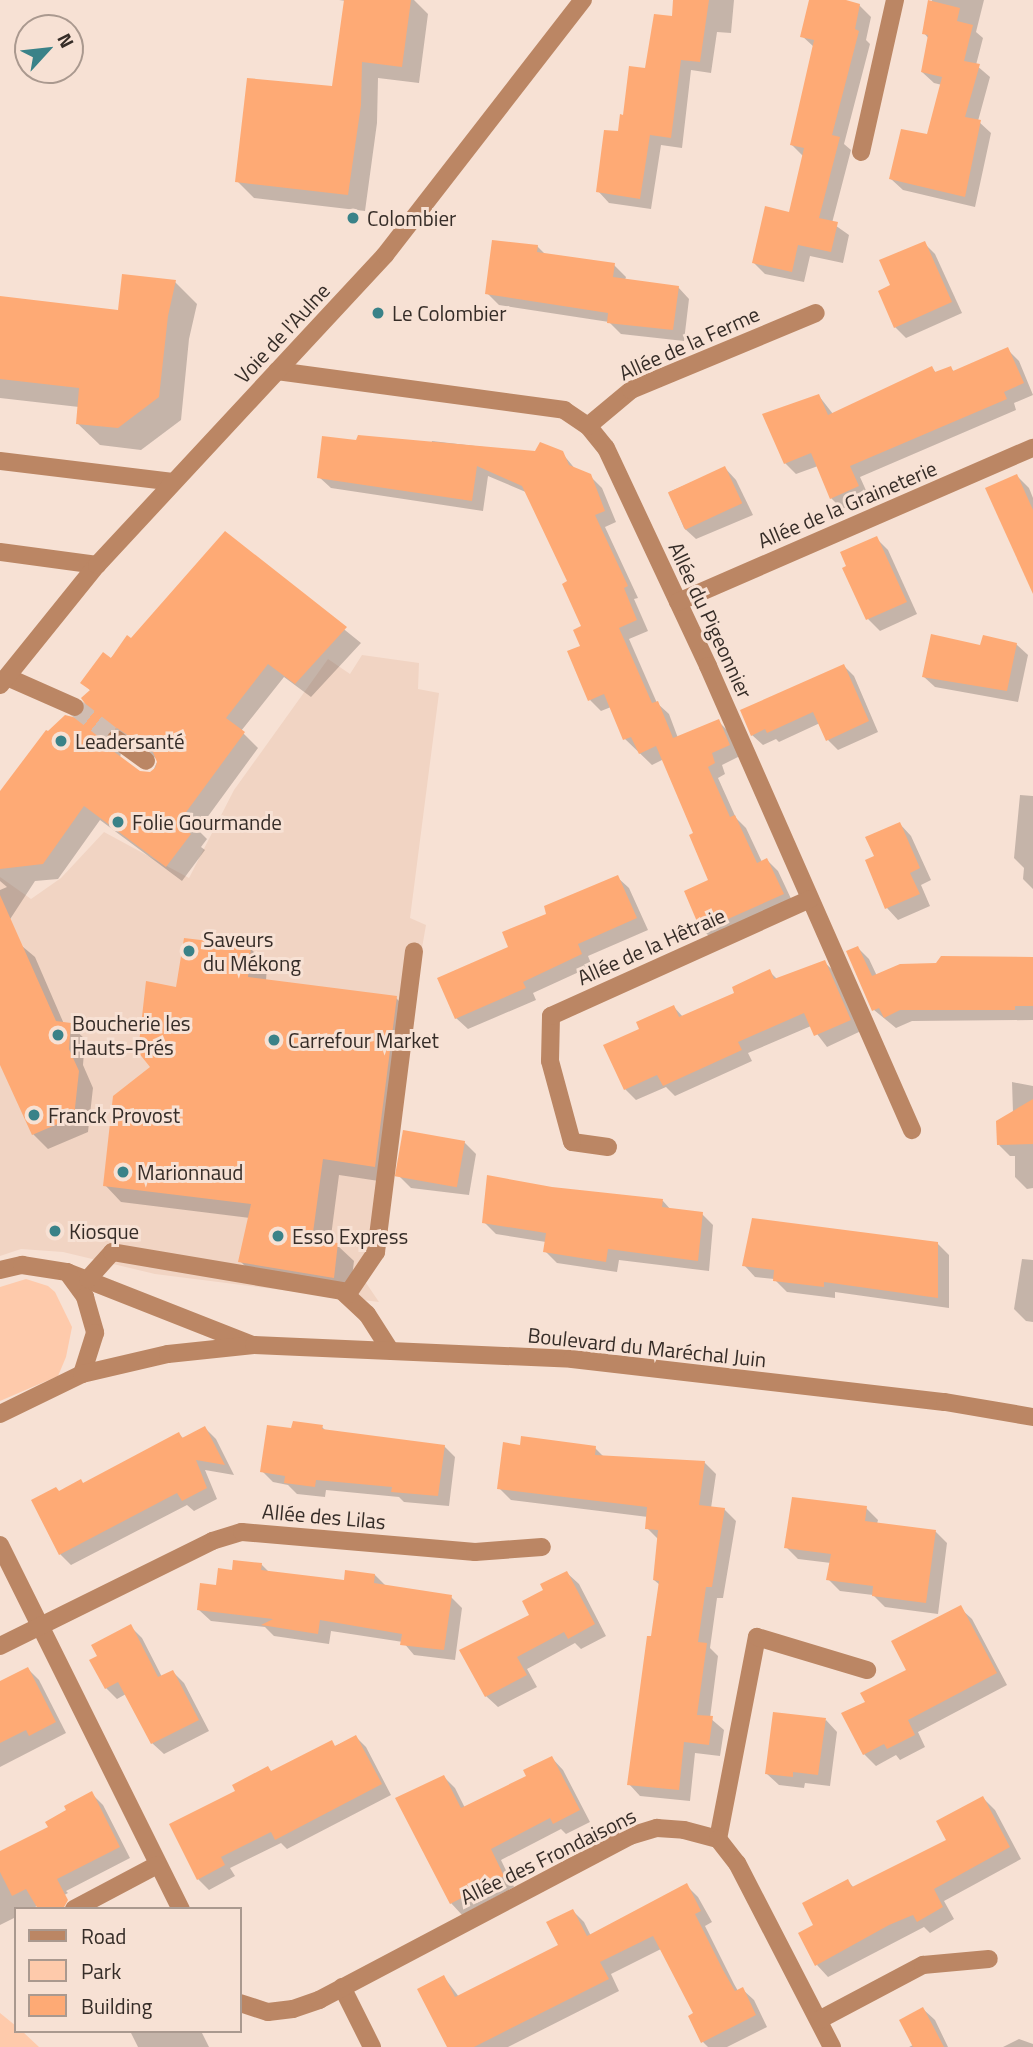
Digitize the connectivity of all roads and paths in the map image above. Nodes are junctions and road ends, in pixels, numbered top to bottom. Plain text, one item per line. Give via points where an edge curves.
1 (583, 0) edge
2 (895, 0) edge
3 (861, 152) dead end
4 (816, 313) dead end
5 (277, 372) junction
6 (588, 426) junction
7 (1033, 448) edge
8 (0, 461) edge
9 (173, 482) junction
10 (0, 552) edge
11 (97, 565) junction
12 (678, 602) junction
13 (3, 681) edge
14 (75, 707) tunnel mouth
15 (116, 739) tunnel mouth
16 (146, 761) dead end
17 (810, 899) junction
18 (414, 951) dead end
19 (912, 1130) dead end
20 (608, 1147) dead end
21 (0, 1270) edge
22 (67, 1272) junction
23 (88, 1279) junction
24 (347, 1295) junction
25 (254, 1345) junction
26 (390, 1350) junction
27 (82, 1374) junction
28 (0, 1414) edge
29 (1033, 1417) edge
30 (0, 1545) edge
31 (542, 1547) dead end
32 (40, 1626) junction
33 (0, 1646) edge
34 (867, 1671) dead end
35 (718, 1839) junction
36 (158, 1865) junction
37 (78, 1907) edge
38 (180, 1907) edge
39 (989, 1959) dead end
40 (342, 1987) junction
41 (242, 2004) edge
42 (819, 2021) junction
43 (372, 2047) edge
44 (832, 2047) edge

1 - 5 street, Voie de l'Aulne via 385,255
2 - 3 street
4 - 6 street, Allée de la Ferme via 631,390
5 - 6 street, Allée du Pigeonnier via 565,410
5 - 9 street, Voie de l'Aulne
6 - 12 street, Allée du Pigeonnier via 606,448
7 - 12 street, Allée de la Graineterie
8 - 9 street
9 - 11 street, Voie de l'Aulne
10 - 11 street
11 - 13 street, Voie de l'Aulne
12 - 17 street, Allée du Pigeonnier
13 - 14 street
15 - 16 street
17 - 19 street, Allée du Pigeonnier
17 - 20 street, Allée de la Hêtraie via 551,1016 551,1060 572,1142
18 - 24 street via 376,1252
21 - 22 street, Boulevard du Maréchal Juin via 22,1265
22 - 23 street, Boulevard du Maréchal Juin
22 - 27 street via 85,1297 95,1333
23 - 24 street via 112,1252
23 - 25 street, Boulevard du Maréchal Juin
24 - 26 street via 367,1314
25 - 26 street, Boulevard du Maréchal Juin
25 - 27 street, Boulevard du Maréchal Juin via 168,1354
26 - 29 street, Boulevard du Maréchal Juin via 572,1359 945,1402
27 - 28 street, Boulevard du Maréchal Juin
30 - 32 street
31 - 32 street, Allée des Lilas via 475,1552 242,1532 212,1541
32 - 33 street, Allée des Lilas
32 - 36 street
34 - 35 street via 757,1637
35 - 40 street, Allée des Frondaisons via 657,1828 630,1836
35 - 42 street via 737,1863
36 - 37 street
36 - 38 street
39 - 42 street via 923,1965
40 - 41 street, Allée des Frondaisons via 293,2009 268,2012
40 - 43 street
42 - 44 street

